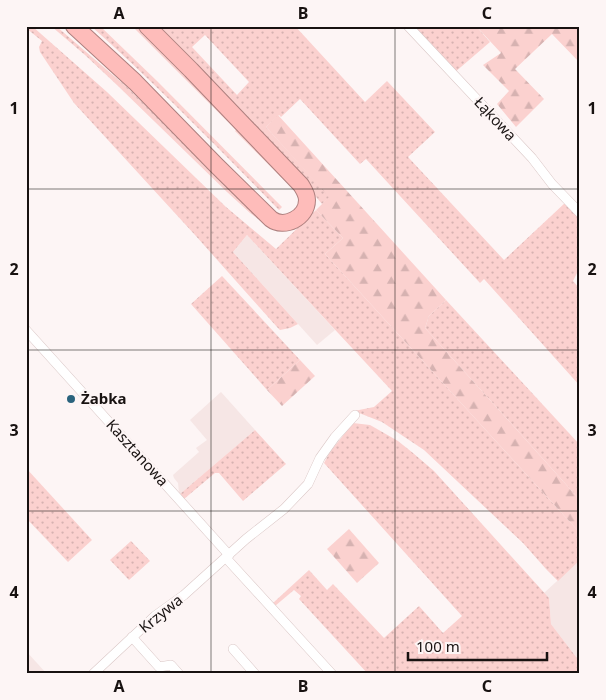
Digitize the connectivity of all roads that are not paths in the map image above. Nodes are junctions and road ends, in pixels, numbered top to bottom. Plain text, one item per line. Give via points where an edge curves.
1 (74, 26) edge
2 (147, 26) edge
3 (408, 26) edge
4 (580, 213) edge
5 (26, 330) edge
6 (355, 415) dead end
7 (227, 556) junction
8 (132, 637) junction
9 (234, 649) dead end
10 (94, 674) edge
11 (179, 674) edge
12 (255, 674) edge
13 (332, 674) edge

1 - 2 highway via 275,222 285,224 301,214 307,199 301,185
3 - 4 street, Łąkowa
5 - 7 street, Kasztanowa
6 - 7 street, Krzywa via 320,458 308,484 284,509
7 - 8 street, Krzywa
7 - 13 street, Kasztanowa
8 - 10 street, Krzywa
8 - 11 street via 159,667 171,665
9 - 12 street

